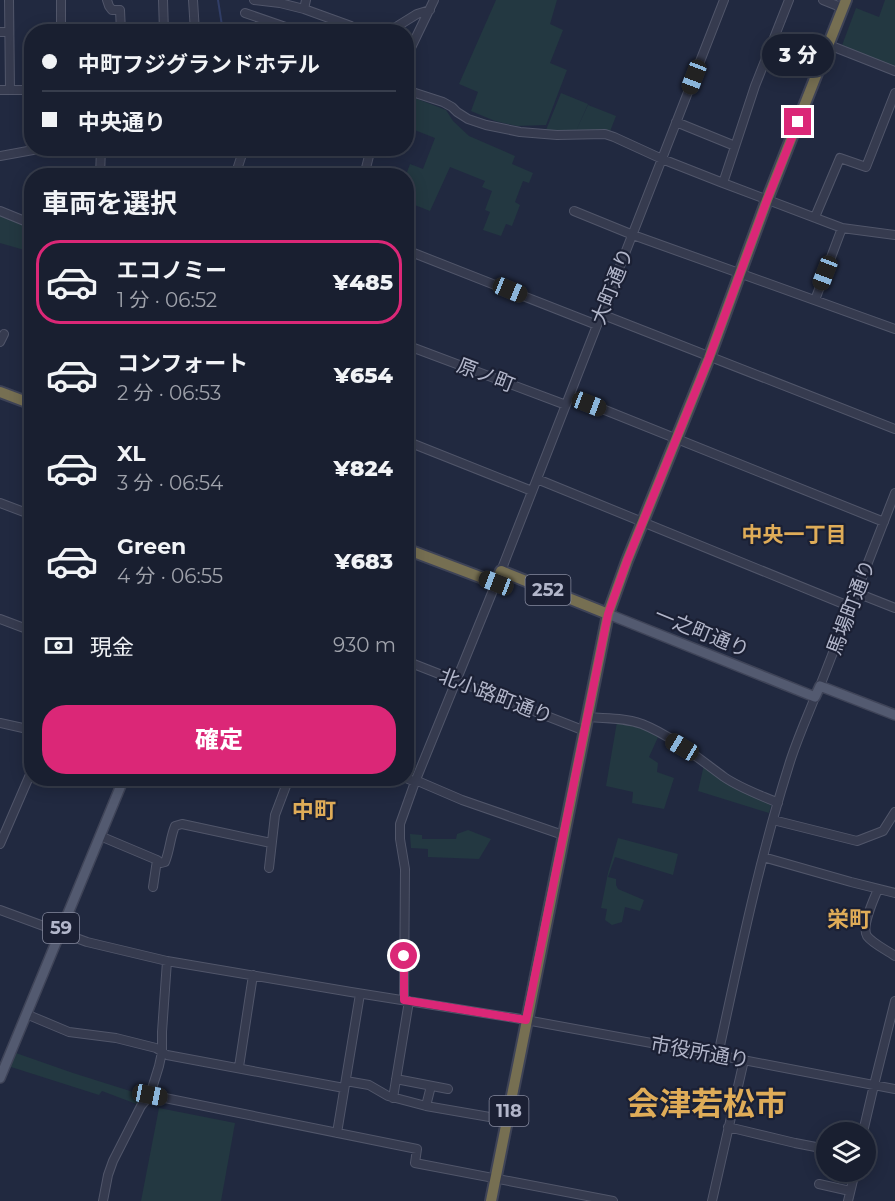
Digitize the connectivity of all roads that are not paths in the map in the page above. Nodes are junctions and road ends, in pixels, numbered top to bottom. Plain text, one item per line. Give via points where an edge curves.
1 (9, 0) edge
2 (61, 0) edge
3 (107, 0) edge
4 (163, 0) edge
5 (193, 0) edge
6 (254, 0) edge
7 (306, 0) edge
8 (434, 0) edge
9 (724, 0) edge
10 (789, 0) edge
11 (823, 0) edge
12 (845, 4) edge
13 (304, 9) junction
14 (430, 10) junction
15 (245, 13) dead end
16 (61, 24) edge
17 (121, 24) edge
18 (164, 24) edge
19 (194, 24) edge
20 (271, 24) edge
21 (345, 24) edge
22 (401, 24) edge
23 (0, 32) edge
24 (9, 32) junction
25 (414, 42) edge
26 (829, 45) junction
27 (895, 71) edge
28 (0, 90) edge
29 (10, 90) junction
30 (24, 90) edge
31 (414, 93) edge
32 (895, 93) edge
33 (676, 122) junction
34 (735, 146) junction
35 (24, 152) edge
36 (0, 156) edge
37 (662, 159) junction
38 (723, 183) junction
39 (767, 200) junction
40 (0, 211) edge
41 (574, 212) dead end
42 (816, 217) junction
43 (24, 221) edge
44 (842, 228) junction
45 (895, 234) edge
46 (633, 235) junction
47 (414, 252) edge
48 (740, 274) junction
49 (815, 300) junction
50 (601, 314) junction
51 (597, 325) junction
52 (895, 329) edge
53 (4, 334) dead end
54 (0, 342) edge
55 (414, 348) edge
56 (709, 358) junction
57 (0, 392) edge
58 (570, 396) junction
59 (24, 401) edge
60 (566, 405) junction
61 (895, 429) edge
62 (676, 438) junction
63 (414, 444) edge
64 (537, 479) junction
65 (532, 491) junction
66 (895, 493) edge
67 (0, 503) edge
68 (24, 512) edge
69 (891, 513) edge
70 (884, 522) junction
71 (643, 523) junction
72 (414, 552) edge
73 (501, 571) junction
74 (496, 583) junction
75 (857, 593) junction
76 (851, 607) junction
77 (895, 608) edge
78 (608, 614) junction
79 (0, 619) edge
80 (24, 628) edge
81 (414, 664) edge
82 (456, 680) junction
83 (820, 686) junction
84 (815, 697) junction
85 (895, 715) edge
86 (587, 717) junction
87 (0, 723) edge
88 (24, 728) edge
89 (585, 731) junction
90 (415, 782) joint
91 (25, 786) edge
92 (121, 786) edge
93 (286, 786) edge
94 (414, 786) edge
95 (778, 803) junction
96 (895, 812) edge
97 (773, 820) junction
98 (563, 835) junction
99 (100, 836) junction
100 (271, 843) junction
101 (0, 844) edge
102 (763, 857) junction
103 (156, 860) junction
104 (268, 868) dead end
105 (153, 887) dead end
106 (878, 889) junction
107 (895, 893) edge
108 (0, 910) edge
109 (60, 931) junction
110 (895, 956) edge
111 (166, 961) junction
112 (253, 975) junction
113 (360, 993) junction
114 (407, 1000) junction
115 (895, 1001) edge
116 (26, 1014) junction
117 (526, 1020) junction
118 (162, 1052) junction
119 (718, 1055) junction
120 (744, 1060) junction
121 (239, 1067) junction
122 (0, 1078) edge
123 (396, 1079) junction
124 (345, 1084) junction
125 (874, 1084) junction
126 (431, 1086) junction
127 (448, 1089) dead end
128 (895, 1089) edge
129 (150, 1095) junction
130 (393, 1098) junction
131 (426, 1106) junction
132 (507, 1120) junction
133 (865, 1122) edge
134 (728, 1127) junction
135 (337, 1133) junction
136 (816, 1147) edge
137 (496, 1179) junction
138 (852, 1182) edge
139 (819, 1184) dead end
140 (850, 1191) junction
141 (103, 1201) edge
142 (491, 1201) edge
143 (613, 1201) edge
144 (712, 1201) edge
145 (848, 1201) edge

1 - 24 street
2 - 16 street
3 - 17 street via 112,10 120,10
4 - 18 street
5 - 19 street
6 - 13 street
7 - 13 street
8 - 14 street
9 - 33 street, 大町通り
10 - 34 street
11 - 12 street
12 - 26 highway, 118
13 - 21 street
14 - 22 street
14 - 25 street
15 - 20 street
23 - 24 street
24 - 29 street
26 - 27 street
26 - 39 highway, 118
28 - 29 street
29 - 30 street
31 - 37 street via 443,102 486,125 557,135 605,134
32 - 42 street via 866,167 840,158
33 - 34 street
33 - 37 street, 大町通り
34 - 38 street
35 - 36 street
37 - 38 street
37 - 46 street, 大町通り
38 - 39 street
39 - 42 street
39 - 48 highway, 118
40 - 43 street
41 - 46 street
42 - 44 street
44 - 45 street
44 - 49 street
46 - 48 street
46 - 50 street, 大町通り
47 - 51 street
48 - 49 street
48 - 56 highway, 118
49 - 52 street
50 - 51 street, 大町通り
50 - 56 street
51 - 58 street, 大町通り
53 - 54 street
55 - 60 street, 原ノ町
56 - 61 street
56 - 62 highway, 118
57 - 59 highway
58 - 60 street, 大町通り
58 - 62 street
60 - 64 street, 大町通り
62 - 70 street
62 - 71 highway, 118
63 - 65 street
64 - 65 street, 大町通り
64 - 71 street
65 - 73 street, 大町通り
66 - 69 street, 馬場町通り
67 - 68 street
69 - 70 street, 馬場町通り
70 - 75 street, 馬場町通り
71 - 76 street
71 - 78 highway, 118
72 - 74 highway
73 - 74 highway, 252
73 - 78 highway, 一之町通り / 252
74 - 82 street
75 - 76 street, 馬場町通り
75 - 77 street
76 - 83 street, 馬場町通り
78 - 84 main road, 一之町通り
78 - 86 highway, 118
79 - 80 street
81 - 82 street, 北小路町通り
82 - 89 street, 北小路町通り
82 - 90 street
83 - 84 main road
83 - 85 main road
84 - 95 street
86 - 89 highway, 118
86 - 95 street via 629,720 653,729 726,778
87 - 88 street
89 - 98 highway, 118
90 - 98 street
91 - 101 street
92 - 99 main road, 59
93 - 100 street via 275,815
94 - 114 street via 400,829 405,869
95 - 97 street
96 - 97 street via 883,831 857,842
97 - 102 street
98 - 117 highway, 118
99 - 103 street
99 - 109 main road, 59
100 - 103 street via 182,824 175,826 165,862
100 - 104 street
102 - 106 street
102 - 119 street
103 - 105 street
106 - 107 street
106 - 110 street via 865,930 868,937
108 - 109 street, 市役所通り
109 - 111 street, 市役所通り via 87,942
109 - 116 main road, 59
111 - 112 street, 市役所通り
111 - 118 street
112 - 113 street, 市役所通り
112 - 121 street
113 - 114 street, 市役所通り
113 - 124 street
114 - 117 street, 市役所通り
114 - 123 street
115 - 125 street
116 - 118 street via 69,1032 116,1038
116 - 122 main road, 59
117 - 119 street, 市役所通り
117 - 132 highway, 118
118 - 121 street
118 - 129 street
119 - 120 street, 市役所通り
120 - 125 street, 市役所通り
120 - 134 street
121 - 124 street
123 - 126 street
123 - 130 street
124 - 130 street via 369,1085
124 - 135 street
125 - 128 street, 市役所通り
125 - 133 street
126 - 127 street
126 - 131 street
129 - 135 street
129 - 141 street via 113,1161
130 - 131 street
131 - 132 street
132 - 137 highway, 118
134 - 136 street
134 - 144 street
135 - 137 street via 417,1149 415,1163
137 - 142 highway, 118
137 - 143 street
138 - 140 street
139 - 140 street
140 - 145 street

